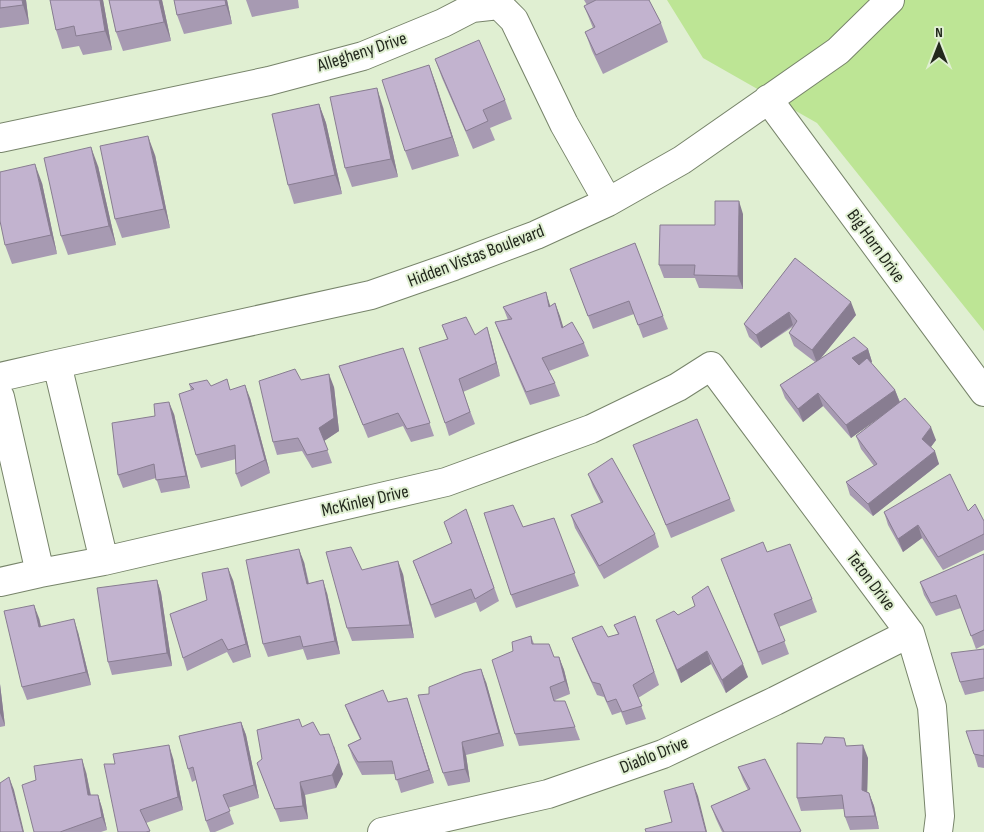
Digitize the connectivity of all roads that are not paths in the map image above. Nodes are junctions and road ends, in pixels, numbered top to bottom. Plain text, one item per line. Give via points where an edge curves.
1 (890, 0) edge
2 (768, 99) junction
3 (0, 138) edge
4 (608, 202) junction
5 (57, 364) junction
6 (712, 366) joint
7 (0, 378) edge
8 (984, 392) edge
9 (0, 397) edge
10 (104, 561) junction
11 (40, 572) junction
12 (0, 582) edge
13 (910, 633) junction
14 (382, 832) edge
15 (938, 832) edge

1 - 2 street, Hidden Vistas Boulevard via 838,51
2 - 4 street, Hidden Vistas Boulevard via 682,160
2 - 8 street, Big Horn Drive
3 - 4 street, Allegheny Drive via 269,81 363,56 443,24 472,8 499,5 514,20 564,124
4 - 5 street, Hidden Vistas Boulevard via 536,235 371,295
5 - 7 street, Hidden Vistas Boulevard
5 - 10 street
6 - 10 street, McKinley Drive via 678,387 591,429 446,482
6 - 13 street, Teton Drive
9 - 11 street
10 - 11 street, McKinley Drive
11 - 12 street, McKinley Drive
13 - 14 street, Diablo Drive via 663,754 548,794
13 - 15 street, Teton Drive via 932,707 940,816

